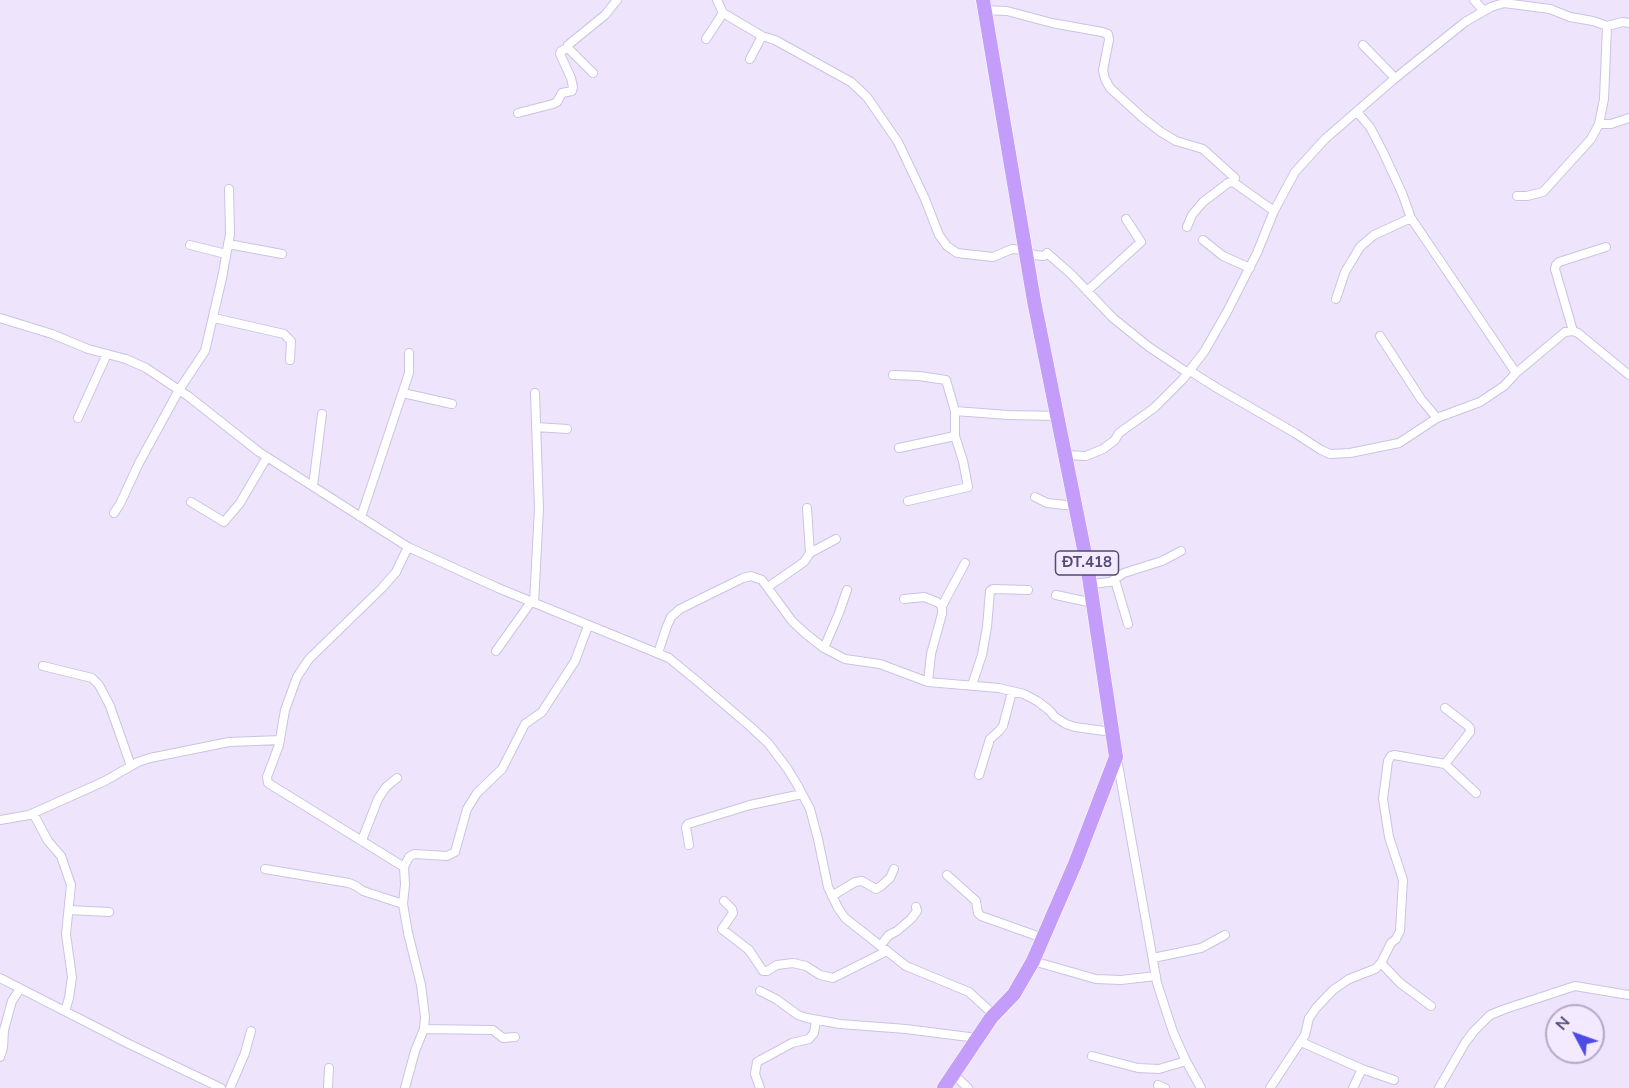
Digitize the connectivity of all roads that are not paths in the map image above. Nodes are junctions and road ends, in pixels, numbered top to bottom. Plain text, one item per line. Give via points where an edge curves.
1 (617, 0) edge
2 (717, 0) edge
3 (1474, 0) edge
4 (984, 5) edge
5 (1483, 10) junction
6 (723, 13) junction
7 (1629, 23) edge
8 (1607, 26) junction
9 (762, 36) junction
10 (706, 39) dead end
11 (1363, 45) dead end
12 (568, 48) junction
13 (750, 59) dead end
14 (592, 73) dead end
15 (1395, 78) junction
16 (1357, 112) junction
17 (518, 113) dead end
18 (1629, 117) edge
19 (1599, 124) junction
20 (1233, 182) junction
21 (229, 189) dead end
22 (1517, 196) dead end
23 (1274, 211) junction
24 (1411, 218) junction
25 (1126, 219) dead end
26 (1187, 227) dead end
27 (1203, 240) dead end
28 (228, 244) junction
29 (190, 245) dead end
30 (1606, 247) dead end
31 (1025, 250) junction
32 (226, 254) junction
33 (282, 254) dead end
34 (1250, 268) junction
35 (1087, 291) junction
36 (1336, 299) dead end
37 (0, 318) edge
38 (214, 318) junction
39 (1573, 331) junction
40 (1380, 336) dead end
41 (409, 353) dead end
42 (107, 354) junction
43 (290, 360) dead end
44 (1189, 372) junction
45 (1516, 374) junction
46 (893, 375) dead end
47 (1629, 375) edge
48 (179, 390) junction
49 (403, 393) junction
50 (535, 393) dead end
51 (452, 404) dead end
52 (955, 411) junction
53 (322, 414) dead end
54 (1057, 416) junction
55 (78, 417) dead end
56 (1437, 418) junction
57 (536, 427) junction
58 (567, 429) dead end
59 (955, 436) junction
60 (899, 448) dead end
61 (1066, 455) junction
62 (267, 457) junction
63 (313, 486) junction
64 (1035, 497) dead end
65 (908, 501) dead end
66 (191, 502) dead end
67 (1075, 506) junction
68 (807, 508) dead end
69 (114, 513) dead end
70 (361, 517) junction
71 (837, 539) dead end
72 (408, 547) junction
73 (1181, 551) dead end
74 (810, 553) junction
75 (964, 563) dead end
76 (1114, 580) junction
77 (1090, 584) junction
78 (768, 587) junction
79 (847, 590) dead end
80 (1028, 590) dead end
81 (1056, 595) dead end
82 (904, 599) dead end
83 (532, 603) junction
84 (1093, 603) junction
85 (942, 606) junction
86 (1128, 624) dead end
87 (588, 626) junction
88 (824, 648) junction
89 (496, 651) dead end
90 (658, 653) junction
91 (43, 666) dead end
92 (927, 682) junction
93 (972, 685) junction
94 (1012, 692) junction
95 (1445, 708) dead end
96 (1112, 732) junction
97 (280, 740) junction
98 (1116, 757) junction
99 (1445, 764) junction
100 (131, 766) junction
101 (979, 775) dead end
102 (397, 778) dead end
103 (1476, 793) dead end
104 (802, 794) junction
105 (33, 813) junction
106 (0, 820) edge
107 (362, 840) junction
108 (689, 845) dead end
109 (404, 867) junction
110 (265, 869) dead end
111 (894, 869) dead end
112 (947, 875) dead end
113 (832, 896) junction
114 (724, 901) dead end
115 (403, 904) junction
116 (916, 907) dead end
117 (69, 910) junction
118 (110, 912) dead end
119 (1226, 935) dead end
120 (1043, 938) junction
121 (884, 948) junction
122 (1153, 957) junction
123 (1033, 962) junction
124 (1381, 963) junction
125 (1156, 976) junction
126 (0, 978) edge
127 (20, 988) junction
128 (760, 991) dead end
129 (1629, 995) edge
130 (1431, 1006) dead end
131 (65, 1011) junction
132 (994, 1015) junction
133 (816, 1020) junction
134 (424, 1029) junction
135 (251, 1031) dead end
136 (515, 1037) dead end
137 (977, 1038) junction
138 (1301, 1042) junction
139 (1092, 1056) dead end
140 (0, 1057) edge
141 (1186, 1061) junction
142 (330, 1068) dead end
143 (1362, 1069) junction
144 (953, 1074) junction
145 (1394, 1080) dead end
146 (221, 1088) edge
147 (230, 1088) edge
148 (328, 1088) edge
149 (405, 1088) edge
150 (760, 1088) edge
151 (944, 1088) edge
152 (968, 1088) edge
153 (1201, 1088) edge
154 (1270, 1088) edge
155 (1353, 1088) edge
156 (1439, 1088) edge

1 - 12 street
2 - 6 street
3 - 5 street
4 - 20 street via 1108,34 1103,70 1110,88 1161,132 1203,149 1235,178
4 - 31 main road, ĐT.418
5 - 8 street via 1498,4 1530,6
5 - 15 street
6 - 9 street
6 - 10 street
7 - 8 street
8 - 19 street
9 - 13 street
9 - 31 street via 850,82 867,98 898,142 947,246 957,253 993,257 1012,249
11 - 15 street
12 - 14 street
12 - 17 street via 560,54 571,78 572,91 562,93 553,104
15 - 16 street
16 - 23 street via 1324,139 1295,172
16 - 24 street via 1383,152
18 - 19 street
19 - 22 street via 1591,140 1543,192
20 - 23 street
20 - 26 street via 1203,202
21 - 28 street
23 - 34 street
24 - 36 street via 1374,235 1360,247 1345,272
24 - 45 street
25 - 35 street via 1141,242
27 - 34 street via 1223,256
28 - 32 street
28 - 33 street
29 - 32 street
30 - 39 street via 1556,265
31 - 35 street via 1034,255 1047,253
31 - 54 main road, ĐT.418
32 - 38 street
34 - 44 street via 1220,326
35 - 44 street via 1149,347
37 - 42 street
38 - 43 street via 284,334 291,340
38 - 48 street via 205,351
39 - 45 street via 1555,340
39 - 47 street
40 - 56 street
41 - 49 street via 410,373
42 - 48 street via 146,368
42 - 55 street
44 - 56 street via 1330,454 1399,443
44 - 61 street via 1163,400 1119,433 1116,440 1086,456
45 - 56 street via 1480,402
46 - 52 street via 946,380
48 - 62 street
48 - 69 street
49 - 51 street
49 - 70 street
50 - 57 street
52 - 54 street
52 - 59 street
53 - 63 street
54 - 61 main road, ĐT.418
57 - 58 street
57 - 83 street via 539,508
59 - 60 street
59 - 65 street via 968,487
61 - 67 main road, ĐT.418
62 - 63 street
62 - 66 street via 226,521
63 - 70 street
64 - 67 street
67 - 77 main road, ĐT.418
68 - 74 street
70 - 72 street
71 - 74 street
72 - 83 street
72 - 97 street via 396,572 309,659 297,677
73 - 76 street
74 - 78 street via 804,562
75 - 85 street
76 - 77 street
76 - 86 street
77 - 84 main road, ĐT.418
78 - 88 street via 792,621
78 - 90 street via 751,576 686,606 671,618
79 - 88 street
80 - 93 street via 990,591 982,654
81 - 84 street
82 - 85 street via 924,597
83 - 87 street
83 - 89 street
84 - 96 main road, ĐT.418
85 - 92 street
87 - 90 street
87 - 109 street via 575,661 542,712 525,724 502,770 467,808 455,852 447,856 414,854
88 - 92 street via 845,659 880,664
90 - 104 street via 698,681 768,743
91 - 100 street via 92,678 99,685
92 - 93 street
93 - 94 street
94 - 96 street via 1029,696 1066,724
94 - 101 street via 1003,726 990,739
95 - 99 street via 1470,732
96 - 98 main road, ĐT.418
97 - 100 street via 229,742 150,758
97 - 107 street via 268,783
98 - 120 main road
98 - 122 street
99 - 103 street
99 - 124 street via 1394,755 1388,761 1383,799 1389,837 1403,880 1400,931
100 - 105 street
102 - 107 street via 378,799
104 - 108 street via 688,824
104 - 113 street via 810,809
105 - 106 street
105 - 117 street via 48,842 61,856 71,885
107 - 109 street
109 - 115 street
110 - 115 street via 349,883
111 - 113 street via 890,878 876,889 862,881 855,882
112 - 120 street via 976,900 981,916
113 - 121 street via 845,918
114 - 121 street via 732,913 722,928 748,950 762,971 793,963 833,978
115 - 134 street via 421,985
116 - 121 street via 911,919 889,934
117 - 118 street
117 - 131 street via 66,934 72,977
119 - 122 street via 1201,948
120 - 123 main road
121 - 132 street via 906,966 969,992
122 - 125 street
123 - 125 street via 1096,979
123 - 132 main road via 1014,994
124 - 130 street
124 - 138 street via 1333,990 1309,1018
125 - 141 street
126 - 127 street
127 - 131 street
127 - 140 street via 12,1000
128 - 133 street via 798,1015
129 - 156 street via 1575,986 1490,1016 1465,1043
131 - 146 street
132 - 137 main road
133 - 137 street
133 - 150 street via 809,1038 757,1062 755,1074
134 - 136 street via 493,1030 504,1038
134 - 149 street
135 - 147 street
137 - 144 main road
138 - 143 street
138 - 154 street
139 - 141 street via 1159,1069
141 - 153 street
142 - 148 street
143 - 145 street
143 - 155 street
144 - 151 main road
144 - 152 street

